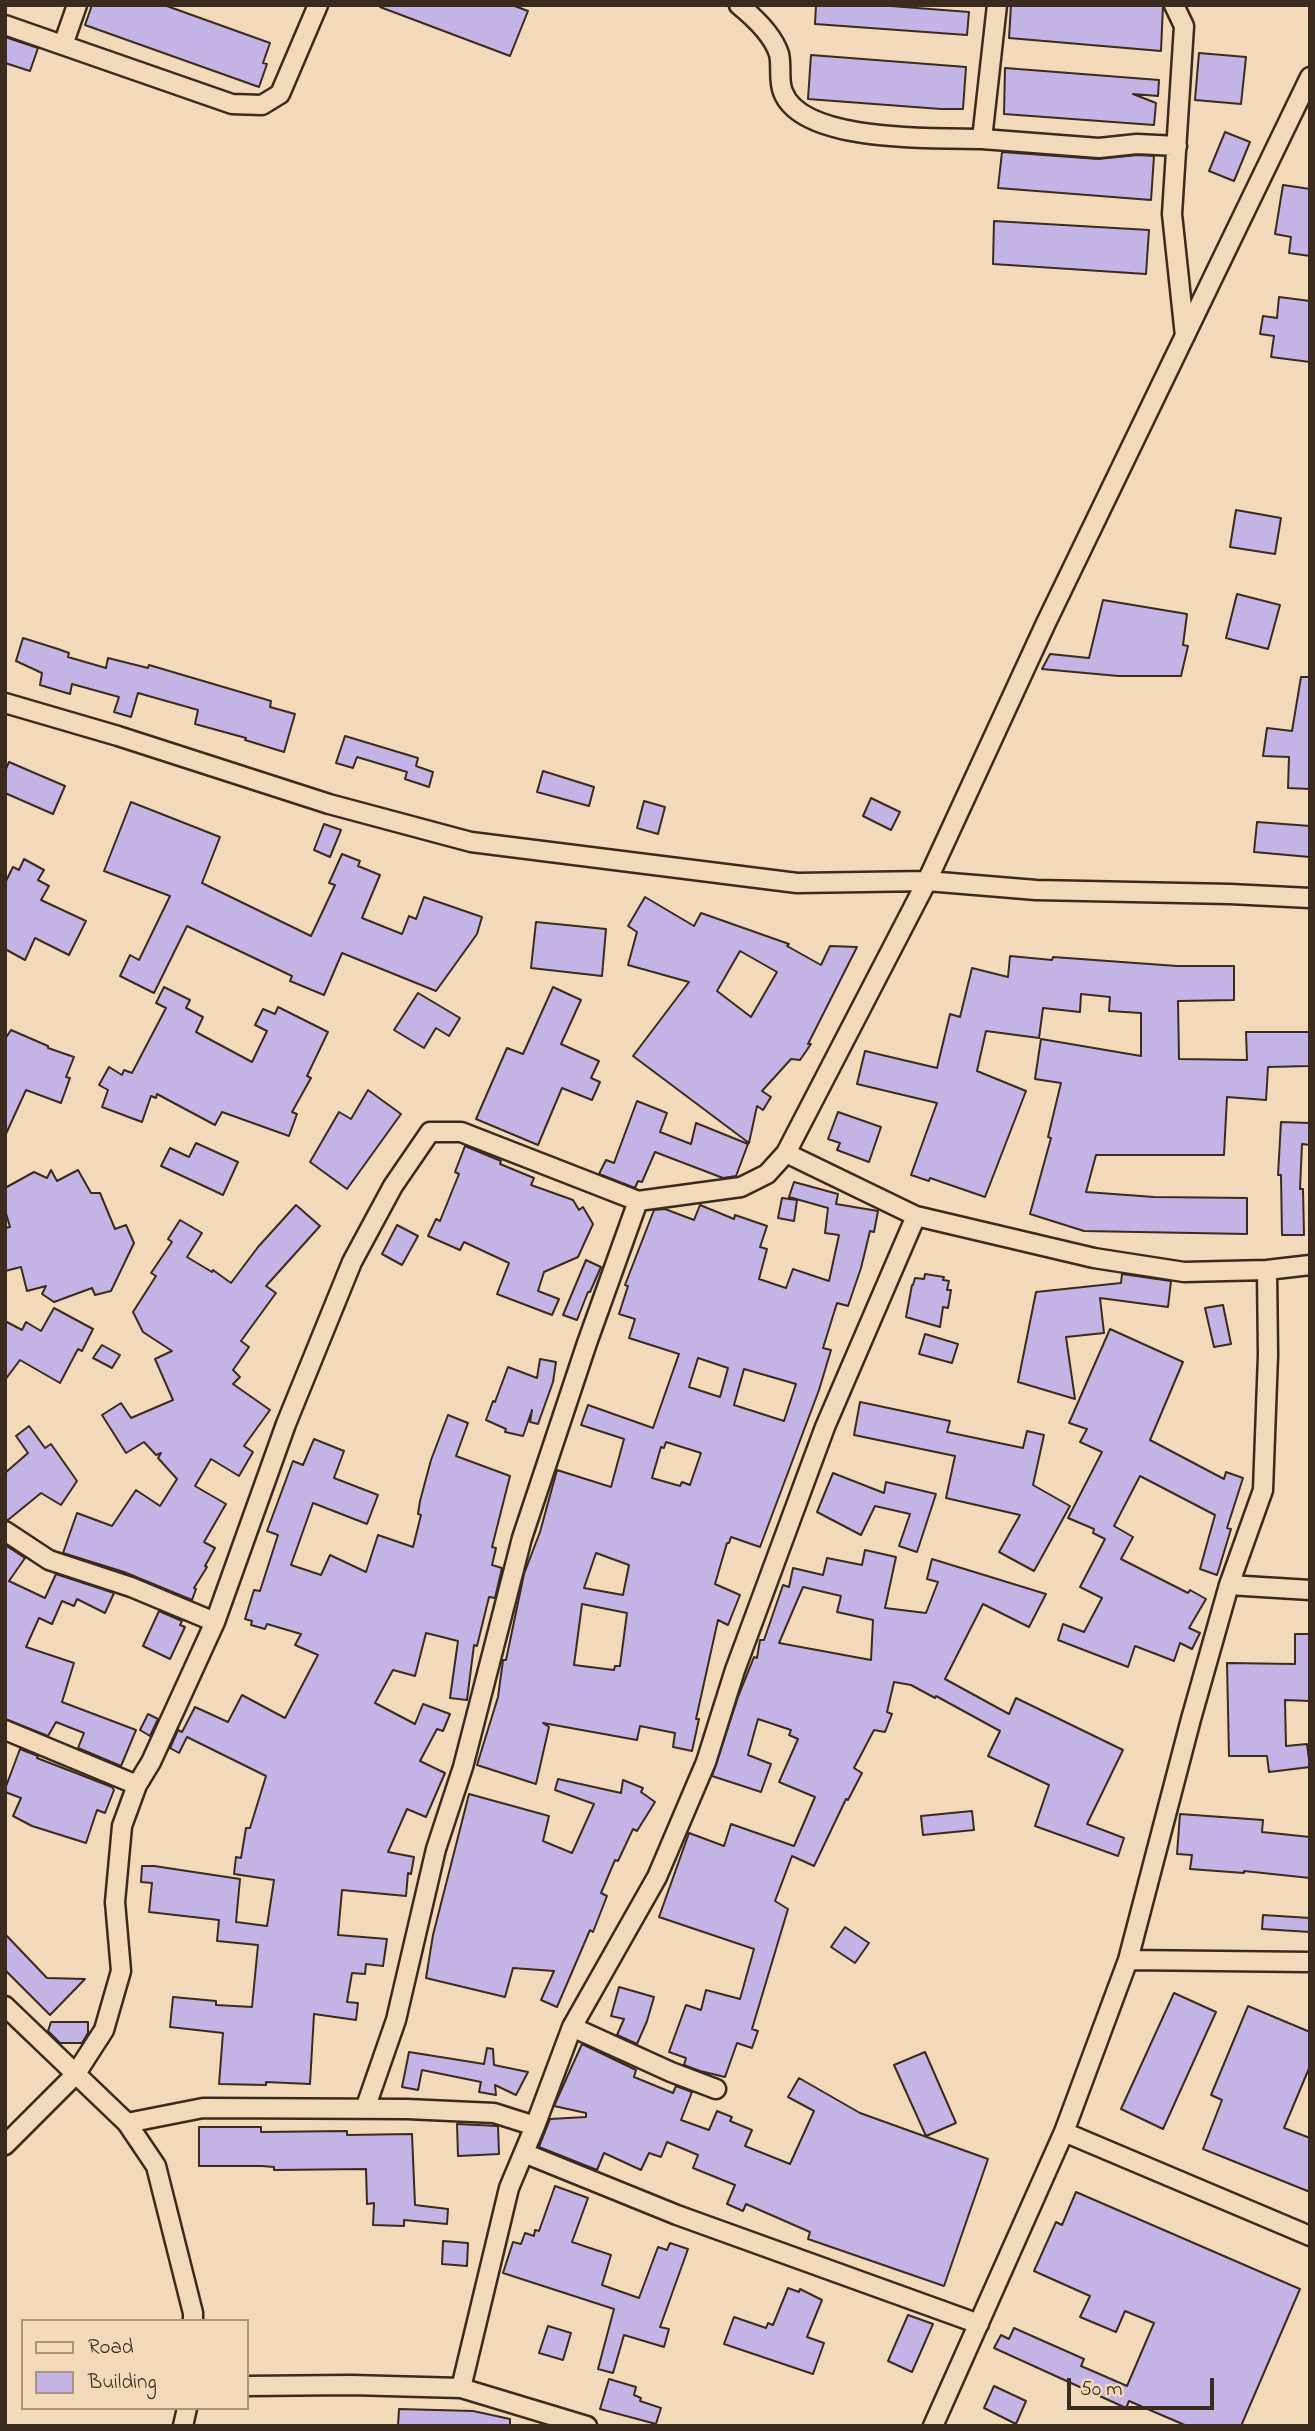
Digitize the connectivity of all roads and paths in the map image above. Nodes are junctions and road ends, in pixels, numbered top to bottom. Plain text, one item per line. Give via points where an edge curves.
1 (77, 5) edge
2 (318, 5) edge
3 (739, 5) edge
4 (997, 5) edge
5 (1174, 5) edge
6 (762, 13) edge
7 (5, 25) edge
8 (63, 45) junction
9 (1310, 77) edge
10 (982, 139) junction
11 (1177, 146) junction
12 (1185, 336) junction
13 (5, 702) edge
14 (927, 881) junction
15 (1310, 898) edge
16 (786, 1153) junction
17 (638, 1201) junction
18 (916, 1216) junction
19 (1310, 1265) edge
20 (1267, 1270) junction
21 (5, 1531) edge
22 (1229, 1585) junction
23 (1310, 1590) edge
24 (215, 1622) junction
25 (5, 1730) edge
26 (137, 1785) junction
27 (1128, 1960) junction
28 (1310, 1962) edge
29 (5, 2006) edge
30 (572, 2027) junction
31 (75, 2075) junction
32 (716, 2089) dead end
33 (365, 2109) junction
34 (127, 2123) junction
35 (536, 2126) junction
36 (1063, 2132) junction
37 (5, 2145) edge
38 (524, 2153) junction
39 (1310, 2236) edge
40 (193, 2319) edge
41 (979, 2325) junction
42 (248, 2386) edge
43 (461, 2388) junction
44 (587, 2426) edge
45 (933, 2426) edge

1 - 8 street
2 - 8 street via 280,94 262,105 232,104
3 - 6 street
4 - 10 street
5 - 11 street via 1184,26
6 - 10 street via 779,54 782,91 793,108 817,123 869,134
7 - 8 street
9 - 12 street
10 - 11 street via 1099,148
11 - 12 street via 1172,214
12 - 14 street
13 - 14 street via 329,804 471,842 797,883
14 - 15 street via 1036,890
14 - 16 street
16 - 17 street via 767,1174 741,1187
16 - 18 street
17 - 24 street via 461,1132 430,1132 393,1186 352,1262 286,1424
17 - 33 street via 522,1538 463,1767 436,1849 396,2020
18 - 20 street via 1094,1258 1184,1272
18 - 30 street via 825,1427 706,1762 657,1877
19 - 20 street
20 - 22 street via 1264,1490
21 - 24 street via 49,1560
22 - 23 street
22 - 27 street
24 - 26 street
25 - 26 street
26 - 31 street via 122,1826 115,1902 121,1971 104,2030
27 - 28 street
27 - 36 street
29 - 31 street
30 - 32 street
30 - 35 street
31 - 34 street
31 - 37 street
33 - 34 street via 203,2108
33 - 35 street via 494,2113
34 - 40 street via 156,2166
35 - 38 street
36 - 39 street
36 - 41 street
38 - 41 street via 677,2215
38 - 43 street via 509,2188
41 - 45 street
42 - 43 street
43 - 44 street

